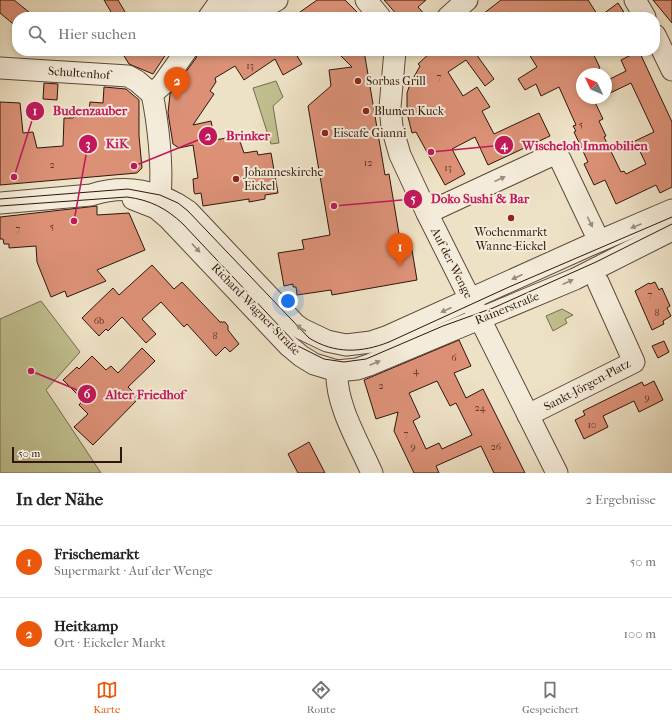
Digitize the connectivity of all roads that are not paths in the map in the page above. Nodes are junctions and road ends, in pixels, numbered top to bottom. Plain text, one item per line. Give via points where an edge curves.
1 (221, 0) edge
2 (226, 0) edge
3 (277, 0) edge
4 (366, 0) edge
5 (467, 0) edge
6 (635, 0) edge
7 (213, 12) edge
8 (376, 12) edge
9 (454, 12) edge
10 (643, 12) edge
11 (660, 45) edge
12 (182, 56) edge
13 (399, 56) edge
14 (0, 68) edge
15 (672, 70) edge
16 (152, 94) junction
17 (158, 201) junction
18 (0, 203) edge
19 (672, 210) edge
20 (427, 214) junction
21 (672, 230) edge
22 (599, 241) junction
23 (598, 282) dead end
24 (470, 298) junction
25 (480, 319) junction
26 (336, 344) joint
27 (337, 371) junction
28 (528, 415) junction
29 (372, 473) edge
30 (557, 473) edge

1 - 7 street
2 - 3 street via 241,10 254,11
4 - 8 street
5 - 9 street
6 - 10 street
11 - 15 street
12 - 16 street via 162,85
13 - 20 street, Auf der Wenge via 391,95 392,127 400,155
14 - 16 street, Schultenhof via 128,76
16 - 17 street via 160,170
17 - 18 street via 144,190 128,189
26 -> 17 street, Richard-Wagner-Straße via 320,339 295,324 188,211 178,203
17 -> 27 street, Richard-Wagner-Straße via 169,219 289,346 314,364
19 -> 22 street, Rainerstraße
20 -> 22 street via 550,156 556,156 560,159
20 - 24 street, Auf der Wenge
25 -> 21 street, Rainerstraße via 575,279
22 -> 24 street, Rainerstraße
23 - 28 street, Sankt-Jörgen-Platz via 634,362
24 - 25 street, Auf der Wenge
24 -> 26 street, Rainerstraße via 371,342
27 -> 25 street, Rainerstraße via 369,365
25 - 28 street, Auf der Wenge
27 - 29 street via 341,401
28 - 30 street, Auf der Wenge

